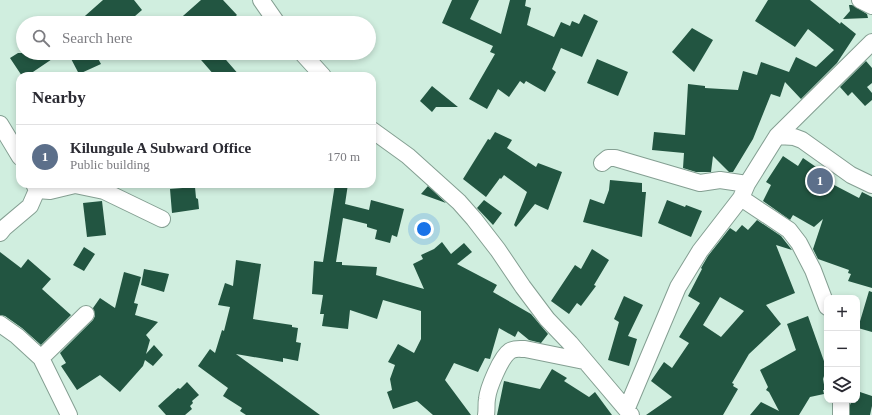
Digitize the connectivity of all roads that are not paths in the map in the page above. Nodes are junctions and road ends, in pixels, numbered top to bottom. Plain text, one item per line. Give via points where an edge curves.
1 (261, 0) edge
2 (860, 0) edge
3 (872, 6) edge
4 (272, 16) edge
5 (872, 42) edge
6 (308, 60) edge
7 (319, 72) edge
8 (0, 124) edge
9 (376, 133) edge
10 (777, 136) junction
11 (16, 150) edge
12 (602, 163) dead end
13 (872, 185) edge
14 (35, 188) edge
15 (39, 188) edge
16 (62, 188) edge
17 (90, 188) edge
18 (744, 191) junction
19 (162, 219) dead end
20 (0, 233) edge
21 (824, 299) edge
22 (86, 314) dead end
23 (0, 324) edge
24 (41, 358) junction
25 (584, 361) junction
26 (841, 403) edge
27 (629, 412) edge
28 (69, 415) edge
29 (486, 415) edge
30 (840, 415) edge

1 - 4 street
2 - 3 street
5 - 10 street
6 - 7 street
8 - 11 street
9 - 25 street via 408,156 459,202 498,250 547,319
10 - 13 street via 802,140 851,175
10 - 18 street
12 - 18 street via 608,158 615,158 700,183 720,180
14 - 20 street via 30,206
15 - 16 street via 50,191
17 - 19 street via 104,191
18 - 21 street via 789,230 799,243
18 - 27 street via 700,251 678,287
22 - 24 street
23 - 24 street
24 - 28 street
25 - 27 street
25 - 29 street via 525,349 509,351 491,385
26 - 30 street

